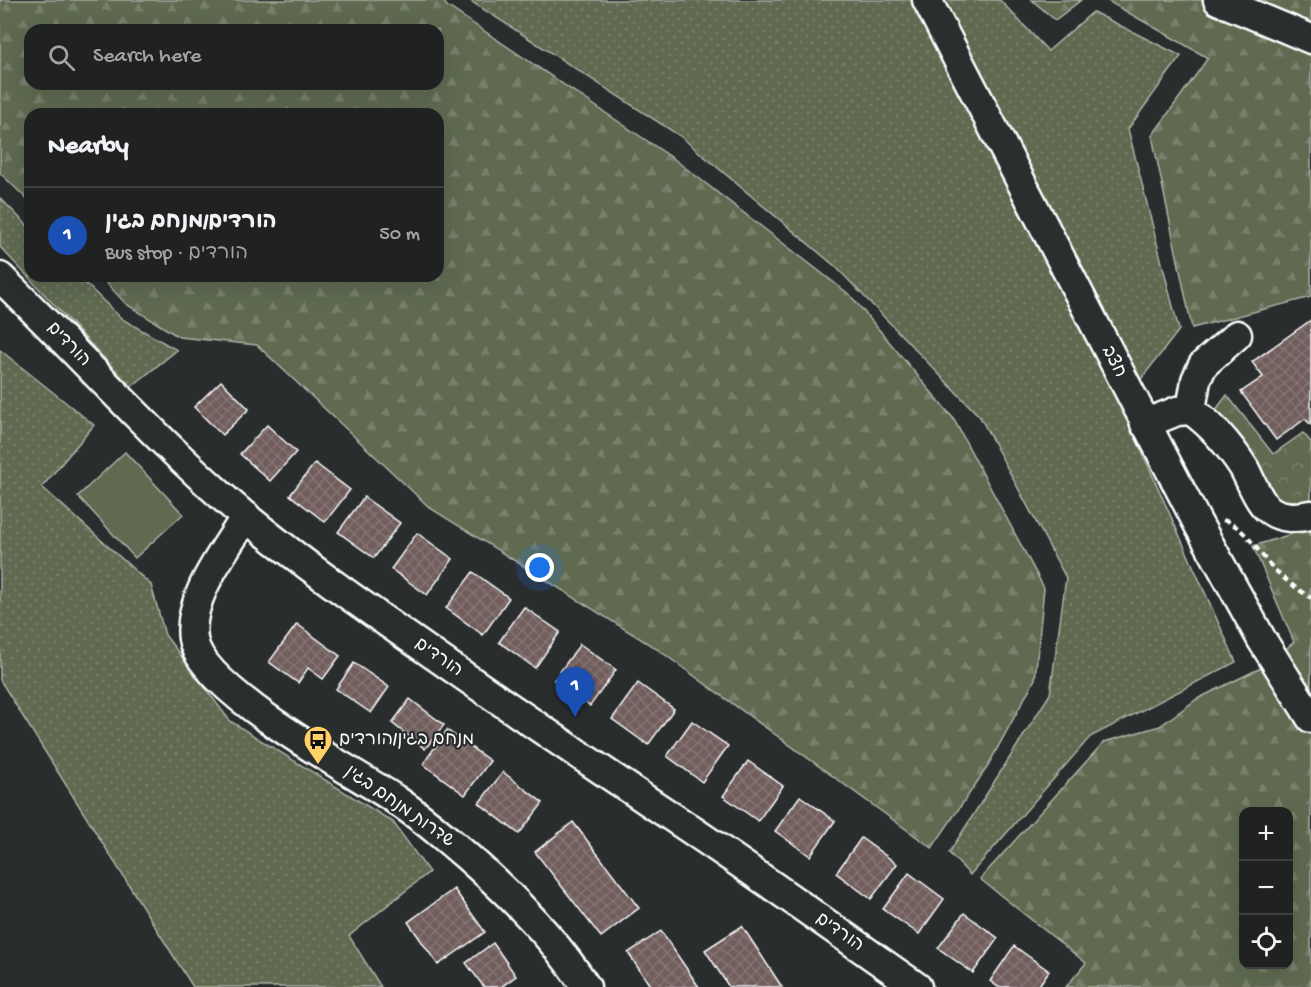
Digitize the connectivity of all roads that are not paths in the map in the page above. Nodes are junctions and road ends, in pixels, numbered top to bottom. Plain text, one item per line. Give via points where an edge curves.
1 (927, 0) edge
2 (1218, 0) edge
3 (1311, 39) edge
4 (0, 277) edge
5 (1237, 336) dead end
6 (1191, 410) junction
7 (1145, 424) junction
8 (1311, 515) edge
9 (246, 516) junction
10 (1311, 718) edge
11 (586, 987) edge
12 (917, 987) edge

1 - 7 street, חצב
2 - 3 street
4 - 9 street, הורדים via 116,395
5 - 6 street via 1203,364
6 - 7 street via 1177,411
6 - 8 street via 1221,437 1266,507 1296,518
7 - 10 street, חצב via 1262,640
9 - 11 street, שדרות מנחם בגין via 202,589 194,613 193,640 204,662 224,685 256,711 442,834 510,896
9 - 12 street, הורדים via 339,589

